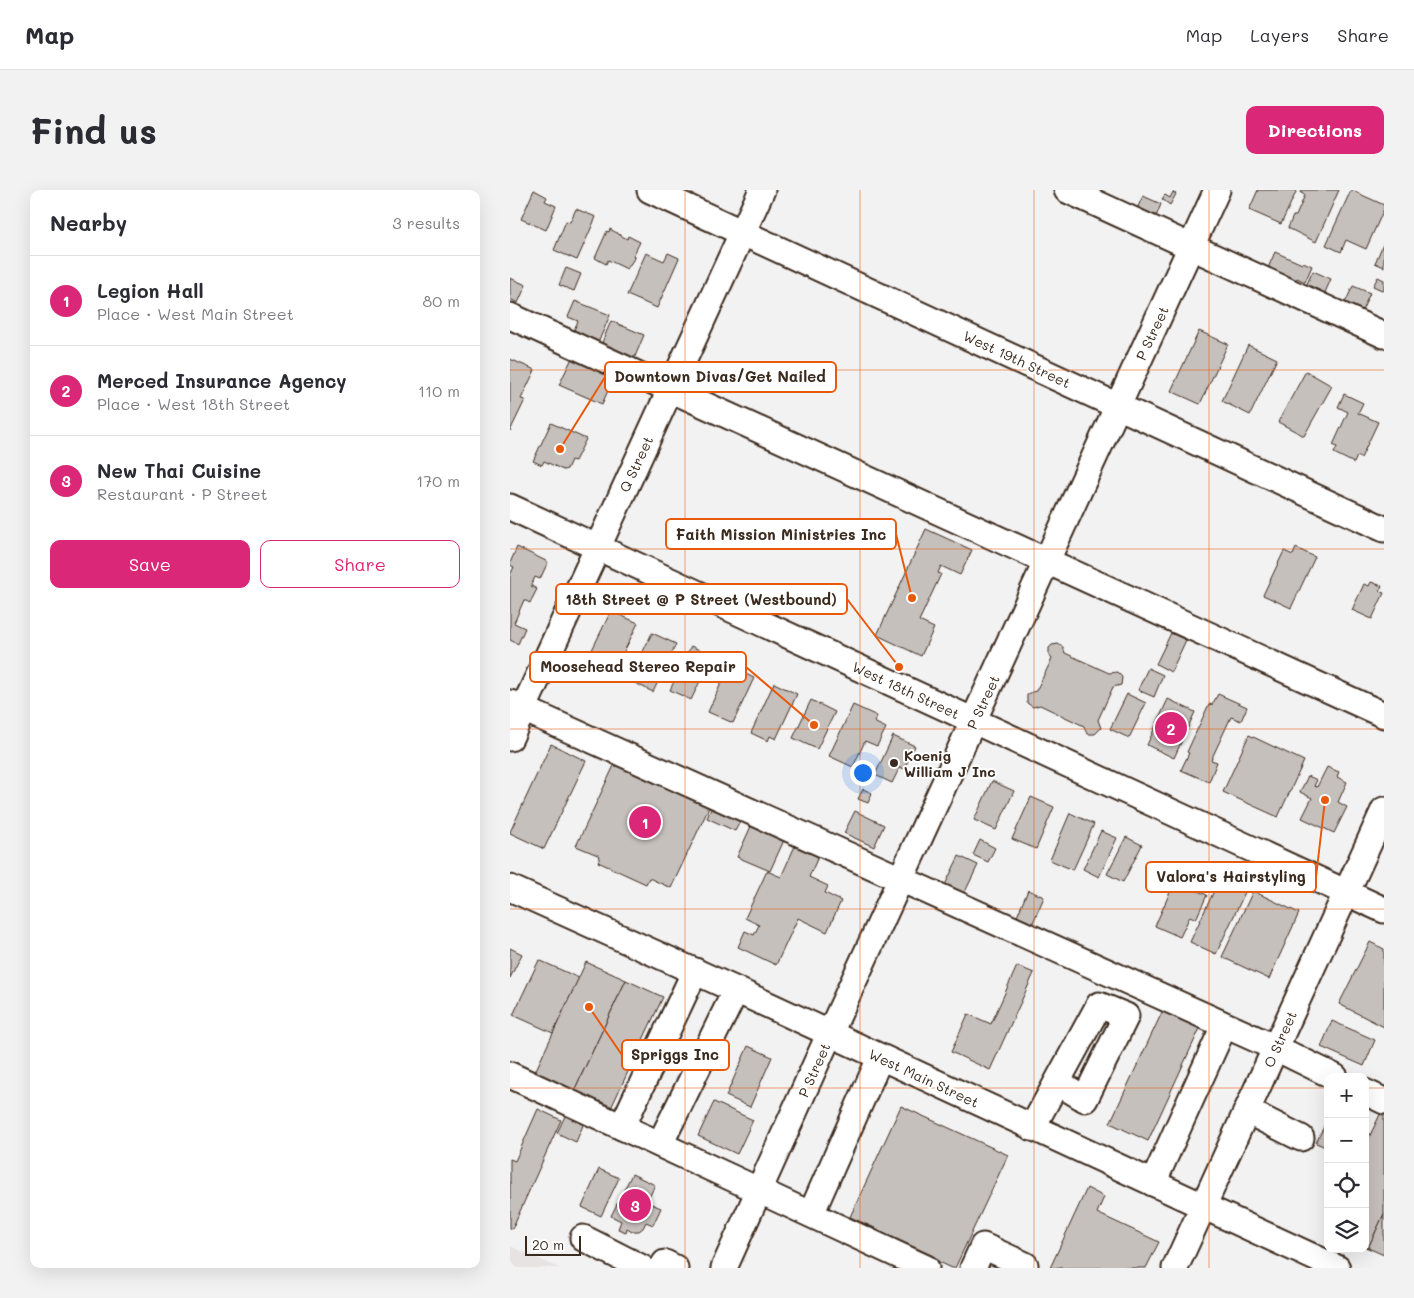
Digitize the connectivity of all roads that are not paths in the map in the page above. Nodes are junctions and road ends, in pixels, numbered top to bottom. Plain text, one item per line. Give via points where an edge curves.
1 (650, 190) edge
2 (762, 190) edge
3 (1067, 190) edge
4 (1217, 190) edge
5 (743, 233) junction
6 (1191, 247) junction
7 (510, 316) edge
8 (1384, 336) edge
9 (671, 389) junction
10 (1118, 406) junction
11 (510, 506) edge
12 (1384, 529) edge
13 (598, 547) junction
14 (1048, 561) junction
15 (517, 706) edge
16 (1384, 714) edge
17 (974, 721) junction
18 (510, 738) edge
19 (1384, 810) edge
20 (902, 879) junction
21 (510, 888) edge
22 (1345, 892) junction
23 (1384, 910) edge
24 (695, 972) junction
25 (736, 990) junction
26 (829, 1035) junction
27 (1219, 1038) dead end
28 (1276, 1048) junction
29 (880, 1058) junction
30 (1327, 1073) edge
31 (510, 1075) edge
32 (1057, 1082) dead end
33 (1369, 1094) edge
34 (1384, 1101) edge
35 (1247, 1111) junction
36 (622, 1127) junction
37 (1032, 1128) junction
38 (1301, 1138) dead end
39 (660, 1144) junction
40 (1152, 1183) junction
41 (759, 1190) junction
42 (1203, 1207) junction
43 (810, 1214) junction
44 (583, 1238) dead end
45 (1025, 1265) dead end
46 (642, 1268) edge
47 (662, 1268) edge
48 (675, 1268) edge
49 (724, 1268) edge
50 (926, 1268) edge
51 (972, 1268) edge
52 (1175, 1268) edge
53 (1337, 1268) edge

1 - 5 street, West 19th Street
2 - 5 street, Q Street
3 - 6 street
4 - 6 street, P Street
5 - 9 street, Q Street
5 - 10 street, West 19th Street
6 - 8 street
6 - 10 street, P Street
7 - 9 street
9 - 13 street, Q Street
9 - 14 street
10 - 12 street, West 19th Street
10 - 14 street, P Street
11 - 13 street, West 18th Street
13 - 15 street, Q Street
13 - 17 street, West 18th Street
14 - 16 street
14 - 17 street, P Street
15 - 18 street, Q Street
15 - 20 street
17 - 20 street, P Street
17 - 22 street, West 18th Street
19 - 22 street, O Street
20 - 26 street, P Street
20 - 28 street
21 - 24 street, West Main Street
22 - 23 street, West 18th Street
22 - 28 street, O Street
24 - 25 street, West Main Street
24 - 36 street
25 - 26 street, West Main Street
25 - 39 street
26 - 29 street, West Main Street
26 - 41 street, P Street
27 - 40 street
28 - 30 street
28 - 35 street, O Street
29 - 37 street, West Main Street
29 - 43 street
31 - 36 street
32 - 37 street
33 - 34 street
35 - 38 street
35 - 42 street, O Street
36 - 39 street
37 - 40 street, West Main Street
39 - 41 street
40 - 42 street, West Main Street
41 - 43 street
41 - 49 street, P Street
42 - 52 street, O Street
42 - 53 street, West Main Street
43 - 50 street
44 - 46 street
45 - 51 street via 983,1246
47 - 48 street via 665,1262

